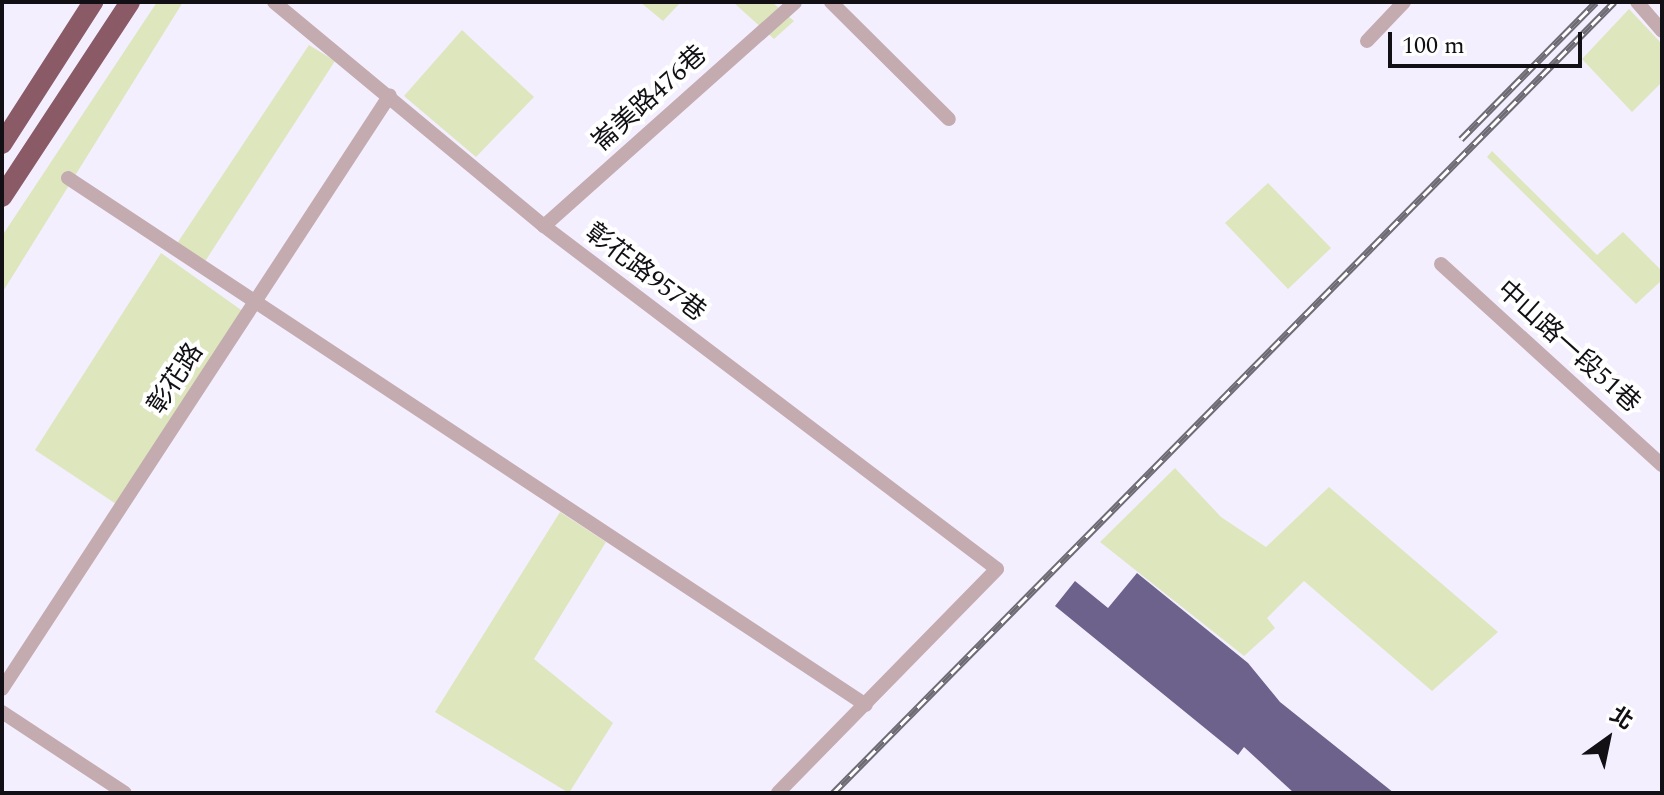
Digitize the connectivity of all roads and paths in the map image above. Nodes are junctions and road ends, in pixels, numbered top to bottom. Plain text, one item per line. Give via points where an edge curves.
1 (93, 2) edge
2 (130, 2) edge
3 (274, 2) edge
4 (831, 2) edge
5 (1404, 2) edge
6 (1637, 2) edge
7 (789, 4) edge
8 (1662, 31) edge
9 (1367, 41) dead end
10 (390, 95) junction
11 (949, 119) dead end
12 (2, 144) edge
13 (68, 178) dead end
14 (2, 197) edge
15 (544, 226) junction
16 (1441, 264) dead end
17 (253, 304) junction
18 (1662, 465) edge
19 (2, 689) edge
20 (866, 705) junction
21 (2, 712) edge
22 (125, 793) edge
23 (778, 793) edge

1 - 12 highway
2 - 14 highway
3 - 10 street, 彰花路957巷
4 - 11 street
5 - 9 street
6 - 8 street
7 - 15 street, 崙美路476巷
10 - 15 street, 彰花路957巷
10 - 17 street, 彰花路
13 - 17 street
15 - 20 street, 彰花路957巷 via 997,569
16 - 18 street, 中山路一段51巷
17 - 19 street, 彰花路
17 - 20 street
20 - 23 street
21 - 22 street

